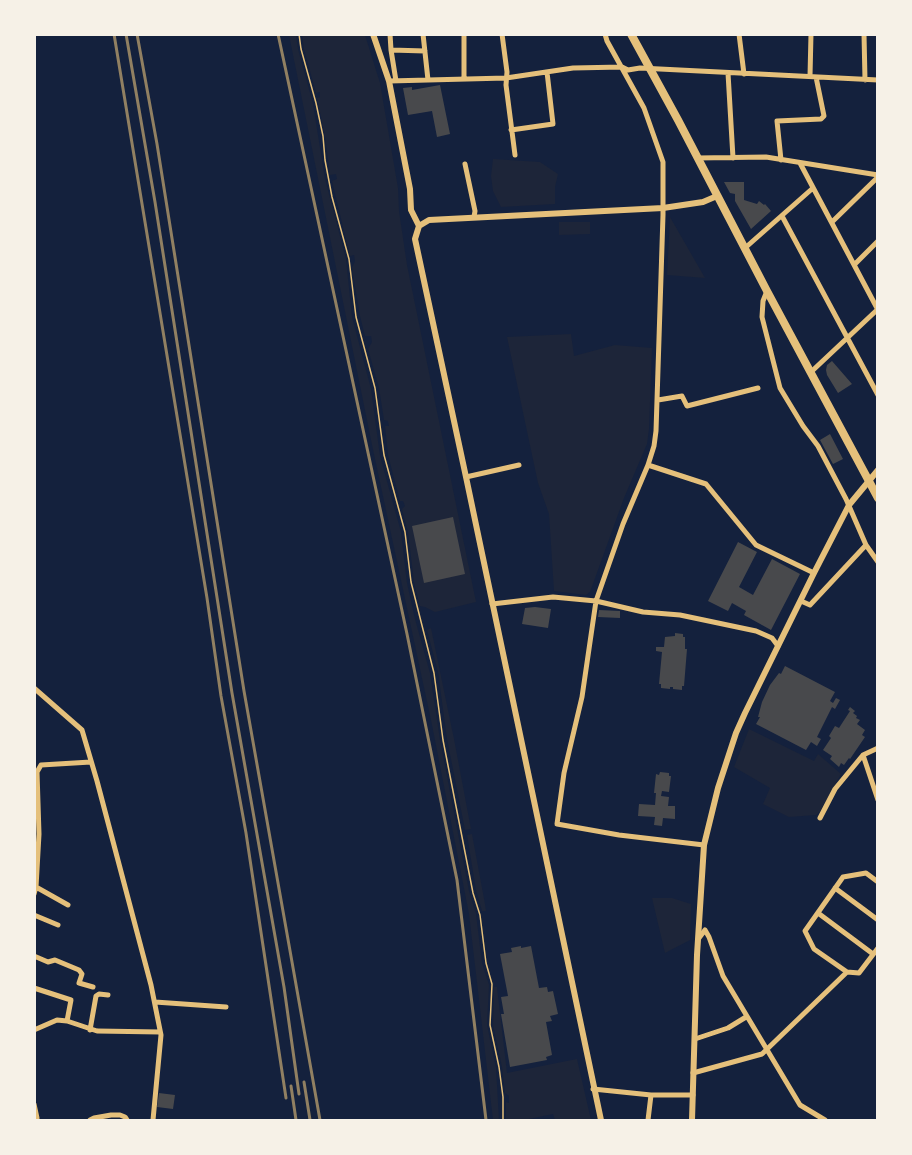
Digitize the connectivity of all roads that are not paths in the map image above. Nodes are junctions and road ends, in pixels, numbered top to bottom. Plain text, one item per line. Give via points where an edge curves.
1 (373, 34) edge
2 (390, 34) edge
3 (423, 34) edge
4 (464, 34) edge
5 (502, 34) edge
6 (605, 34) edge
7 (631, 34) edge
8 (739, 34) edge
9 (811, 34) edge
10 (864, 34) edge
11 (390, 50) junction
12 (425, 51) junction
13 (621, 67) junction
14 (649, 69) junction
15 (547, 72) junction
16 (728, 73) junction
17 (744, 74) junction
18 (813, 76) junction
19 (464, 78) junction
20 (506, 78) junction
21 (428, 80) junction
22 (865, 80) junction
23 (878, 80) edge
24 (392, 81) junction
25 (511, 130) junction
26 (514, 155) dead end
27 (697, 158) junction
28 (733, 158) junction
29 (781, 160) junction
30 (800, 163) junction
31 (465, 164) dead end
32 (878, 176) edge
33 (813, 188) junction
34 (717, 196) junction
35 (663, 208) junction
36 (782, 216) junction
37 (474, 217) junction
38 (832, 222) junction
39 (419, 226) junction
40 (878, 241) edge
41 (746, 248) junction
42 (854, 265) junction
43 (767, 291) junction
44 (877, 310) edge
45 (847, 338) junction
46 (811, 372) junction
47 (758, 388) dead end
48 (878, 395) edge
49 (658, 400) junction
50 (519, 465) dead end
51 (648, 465) junction
52 (506, 468) junction
53 (878, 470) edge
54 (508, 476) dead end
55 (466, 477) junction
56 (868, 481) junction
57 (878, 498) edge
58 (849, 505) junction
59 (866, 545) junction
60 (878, 562) edge
61 (814, 573) junction
62 (596, 601) junction
63 (801, 601) junction
64 (492, 604) junction
65 (778, 646) junction
66 (34, 688) edge
67 (878, 747) edge
68 (863, 755) junction
69 (91, 762) junction
70 (878, 800) edge
71 (820, 818) dead end
72 (704, 845) junction
73 (36, 862) edge
74 (878, 882) edge
75 (36, 887) junction
76 (835, 888) junction
77 (34, 894) edge
78 (68, 906) dead end
79 (818, 913) junction
80 (34, 915) edge
81 (878, 920) edge
82 (58, 926) dead end
83 (699, 938) junction
84 (878, 948) edge
85 (873, 954) junction
86 (34, 956) edge
87 (847, 972) junction
88 (93, 987) dead end
89 (34, 988) edge
90 (108, 995) dead end
91 (155, 1002) junction
92 (226, 1007) dead end
93 (747, 1017) junction
94 (67, 1021) junction
95 (34, 1030) edge
96 (90, 1030) junction
97 (160, 1032) junction
98 (695, 1039) junction
99 (767, 1048) junction
100 (693, 1073) junction
101 (593, 1089) junction
102 (651, 1095) junction
103 (693, 1095) junction
104 (34, 1104) edge
105 (38, 1119) edge
106 (90, 1120) edge
107 (127, 1120) edge
108 (153, 1120) edge
109 (601, 1120) edge
110 (648, 1120) edge
111 (692, 1120) edge
112 (825, 1120) edge

1 - 24 street
2 - 11 street
3 - 12 street
4 - 19 street
5 - 20 street
6 - 13 street
7 - 14 main road
8 - 17 street
9 - 18 street
10 - 22 street
11 - 12 street
11 - 24 street
12 - 21 street
13 - 14 street
13 - 15 street
13 - 35 street via 644,108 663,162
14 - 16 street
14 - 27 main road
15 - 20 street
15 - 25 street via 553,123
16 - 17 street
16 - 28 street
17 - 18 street
18 - 22 street
18 - 29 street via 824,116 777,121
19 - 20 street
19 - 21 street
20 - 25 street
21 - 24 street
22 - 23 street
24 - 39 street via 411,210
25 - 26 street
27 - 28 street
27 - 34 main road
28 - 29 street
29 - 30 street
30 - 32 street
30 - 33 street
31 - 37 street
32 - 38 street
33 - 36 street
33 - 38 street
34 - 35 street
34 - 41 main road
35 - 37 street
35 - 49 street
36 - 41 street
36 - 45 street
37 - 39 street via 429,220
38 - 42 street
39 - 55 street via 415,239
40 - 42 street
41 - 43 main road
42 - 44 street
43 - 46 main road
43 - 58 street via 762,317 780,388 818,446
44 - 45 street
45 - 46 street
45 - 48 street
46 - 56 main road
47 - 49 street via 687,406 682,396
49 - 51 street via 654,446
50 - 52 street
51 - 61 street via 705,484 756,545
51 - 62 street
52 - 54 street
52 - 55 street
53 - 56 street
55 - 64 street
56 - 57 main road
56 - 58 street
58 - 59 street
58 - 61 street
59 - 60 street
59 - 63 street via 810,605
61 - 63 street
62 - 64 street via 554,597
62 - 65 street via 756,631 772,638
62 - 72 street via 557,824
63 - 65 street
64 - 101 street
65 - 72 street via 736,733
66 - 69 street via 82,730
67 - 68 street
68 - 70 street
68 - 71 street via 835,789
69 - 73 street via 41,765 37,772
69 - 91 street
72 - 83 street
73 - 75 street
74 - 76 street via 866,873 843,877
75 - 77 street
75 - 78 street
76 - 79 street
76 - 81 street
79 - 85 street
79 - 87 street via 805,931 809,940 814,949
80 - 82 street
83 - 93 street via 705,930 723,976
83 - 98 street
84 - 85 street
85 - 87 street via 859,973
86 - 88 street via 79,970 80,983
87 - 99 street
89 - 94 street via 70,1000
90 - 96 street via 96,996
91 - 92 street
91 - 97 street
93 - 98 street
93 - 99 street
94 - 95 street via 57,1020
94 - 96 street
96 - 97 street
97 - 108 street
98 - 100 street
99 - 100 street via 762,1054
99 - 112 street via 800,1105
100 - 103 street
101 - 102 street
101 - 109 street
102 - 103 street
102 - 110 street
103 - 111 street
104 - 105 street
106 - 107 street via 120,1114

